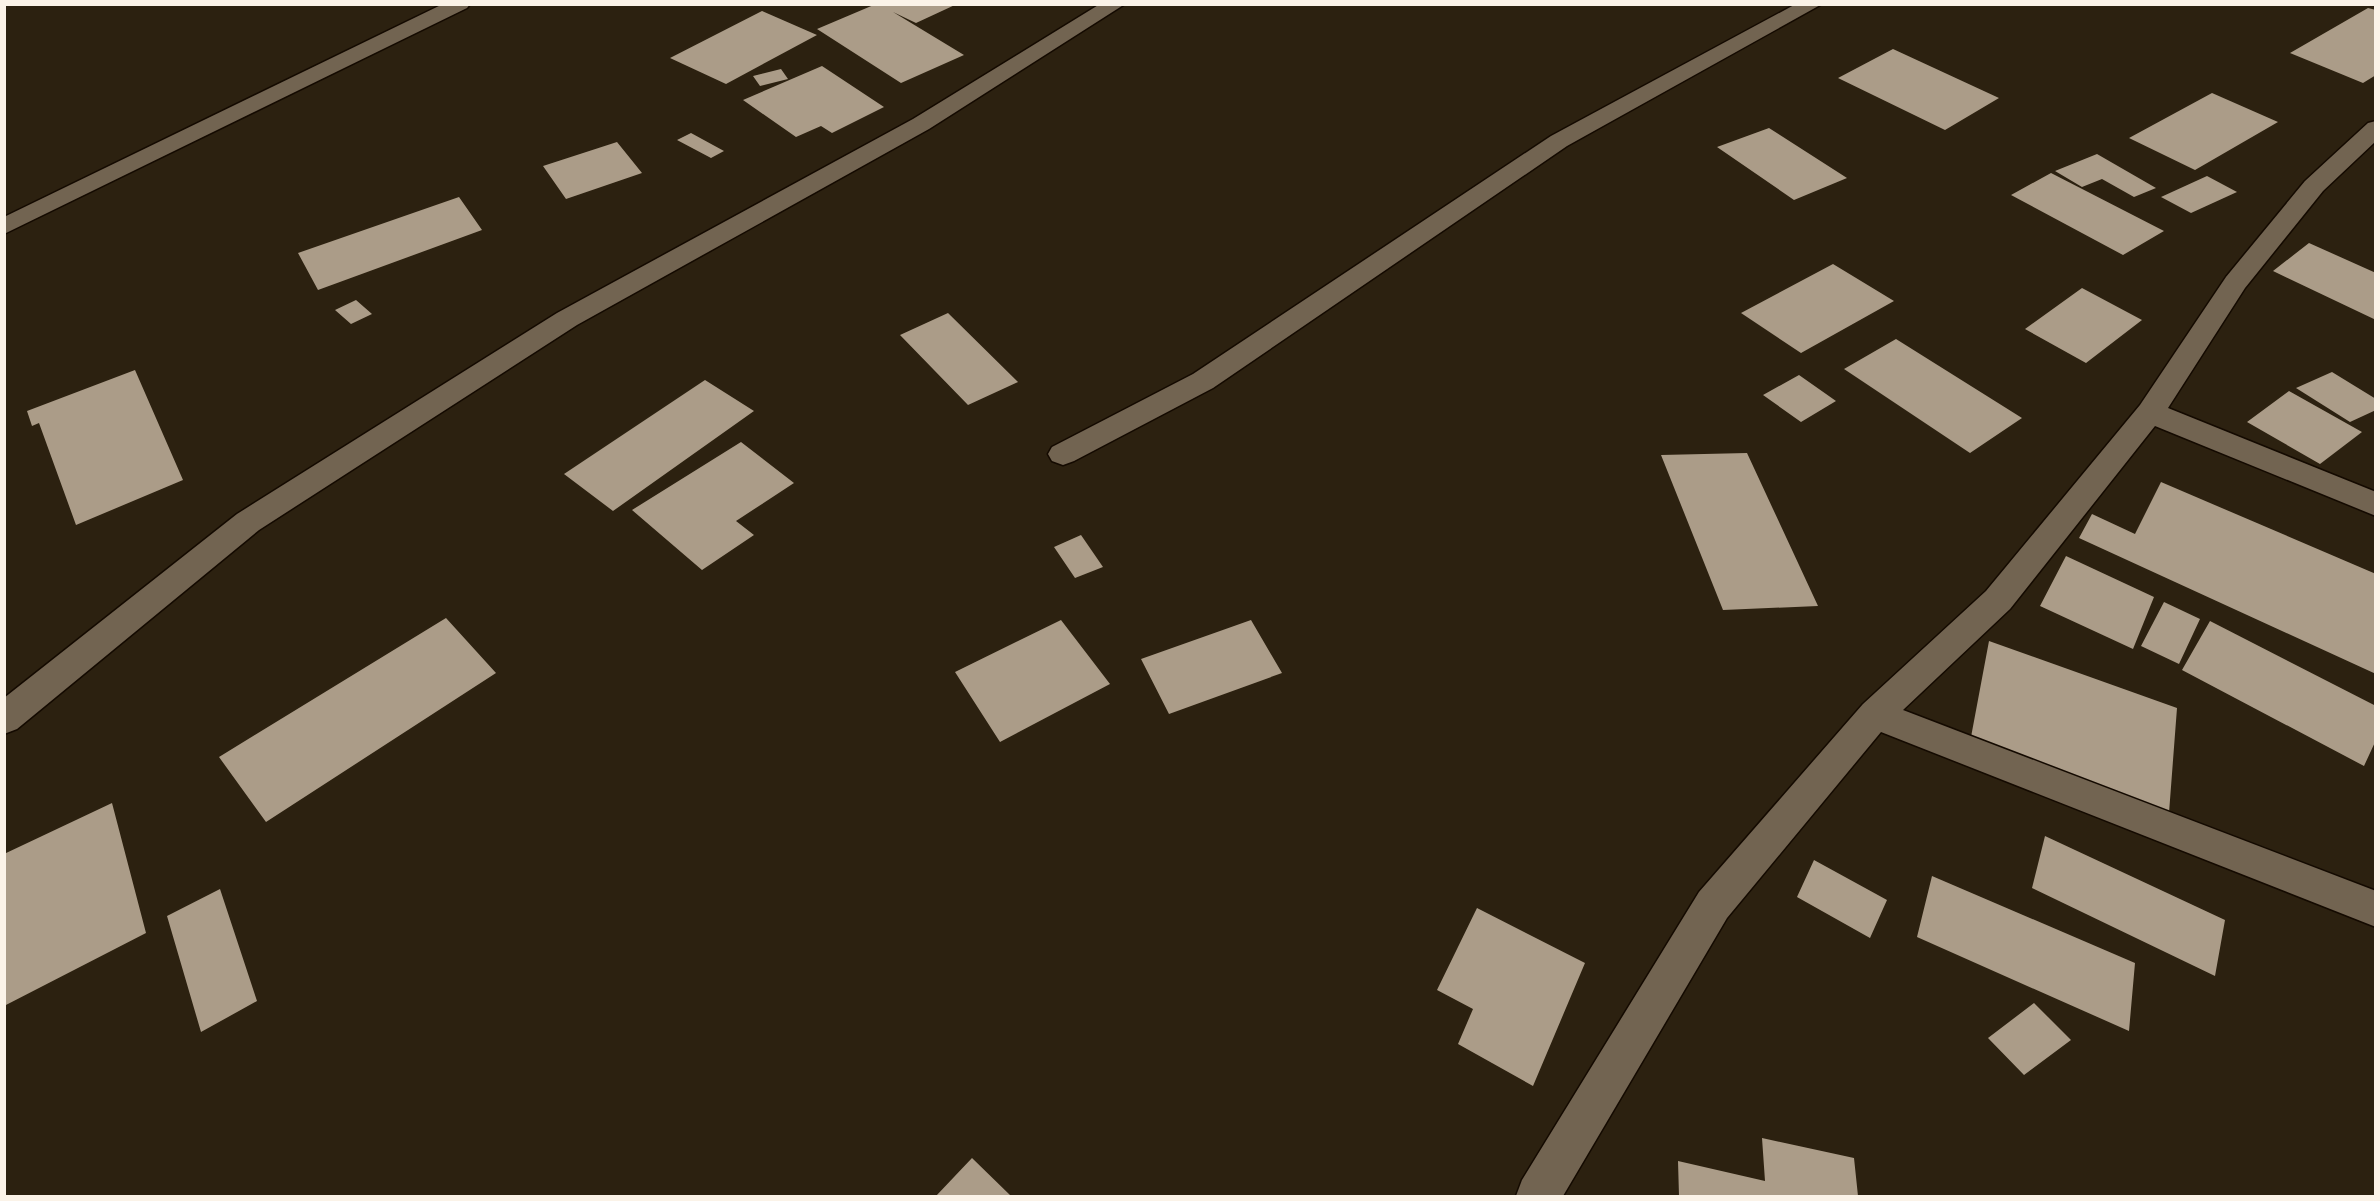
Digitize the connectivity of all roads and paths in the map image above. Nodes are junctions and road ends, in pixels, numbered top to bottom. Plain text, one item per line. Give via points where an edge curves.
1 (460, 4) edge
2 (1115, 4) edge
3 (1812, 4) edge
4 (2376, 128) edge
5 (2362, 158) edge
6 (4, 227) edge
7 (2150, 412) junction
8 (1063, 454) dead end
9 (2376, 505) edge
10 (1875, 714) junction
11 (4, 719) edge
12 (2376, 909) edge
13 (1538, 1197) edge

1 - 6 street
2 - 11 street via 921,124 567,319 248,522
3 - 8 street via 1558,141 1203,381
4 - 5 street
5 - 7 street via 2314,186 2235,283
7 - 9 street
7 - 10 street via 1998,600
10 - 12 street
10 - 13 street via 1713,905

